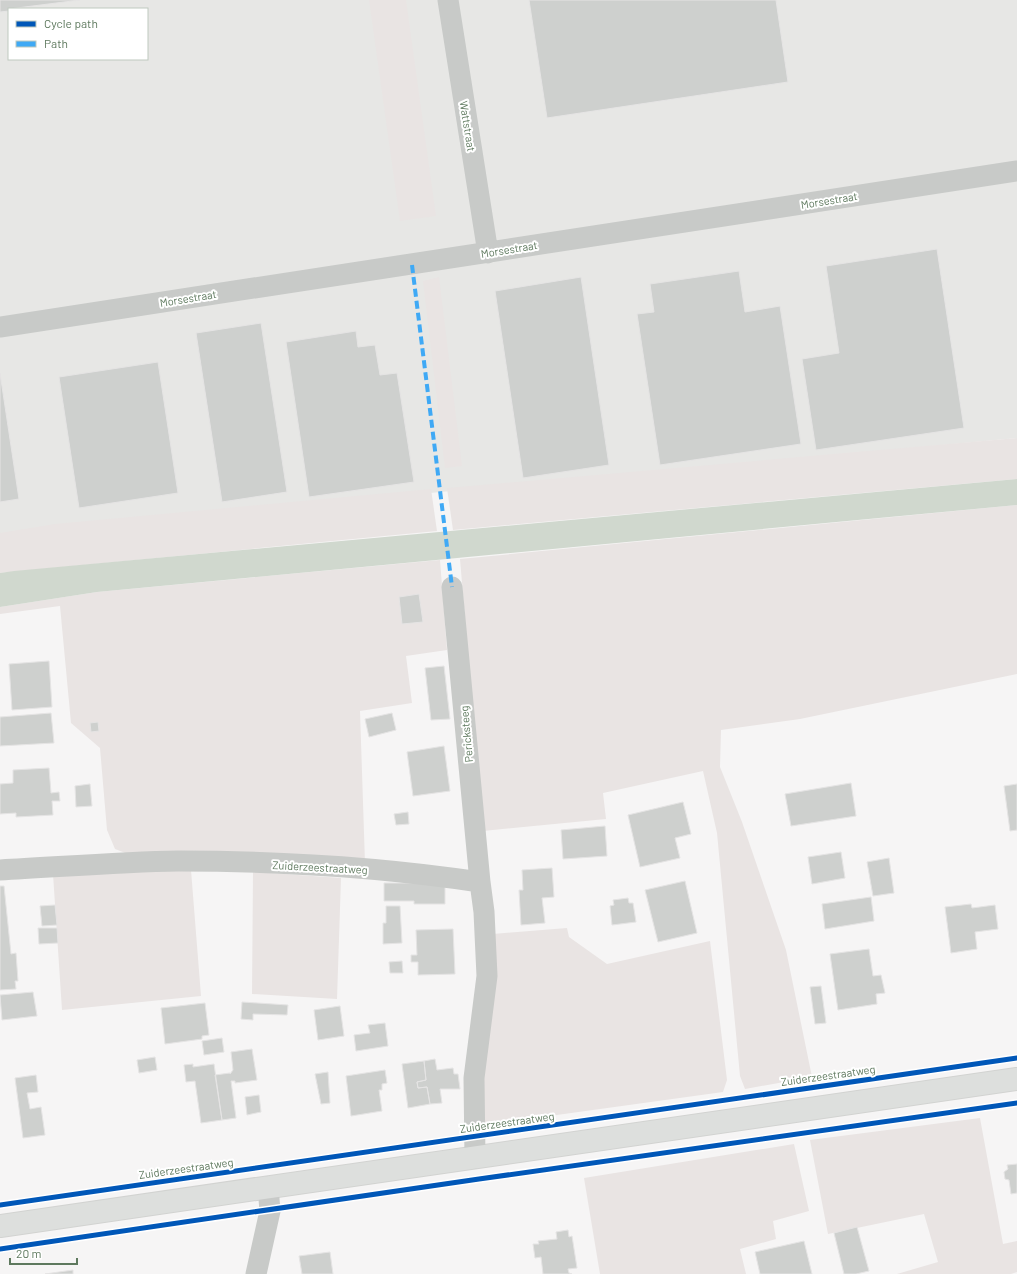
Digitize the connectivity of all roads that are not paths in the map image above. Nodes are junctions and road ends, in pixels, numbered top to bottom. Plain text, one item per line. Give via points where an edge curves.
1 (448, 0) edge
2 (1017, 171) edge
3 (488, 253) junction
4 (0, 326) edge
5 (452, 587) dead end
6 (0, 870) edge
7 (480, 882) junction
8 (1017, 1079) edge
9 (475, 1158) junction
10 (268, 1187) junction
11 (0, 1226) edge
12 (256, 1274) edge

1 - 3 street, Wattstraat
2 - 3 street, Morsestraat
3 - 4 street, Morsestraat
5 - 7 street, Pericksteeg
6 - 7 street, Zuiderzeestraatweg via 178,861 375,870
7 - 9 street, Zuiderzeestraatweg via 487,976 474,1078
8 - 9 main road
9 - 10 main road
10 - 11 main road
10 - 12 street via 270,1211

